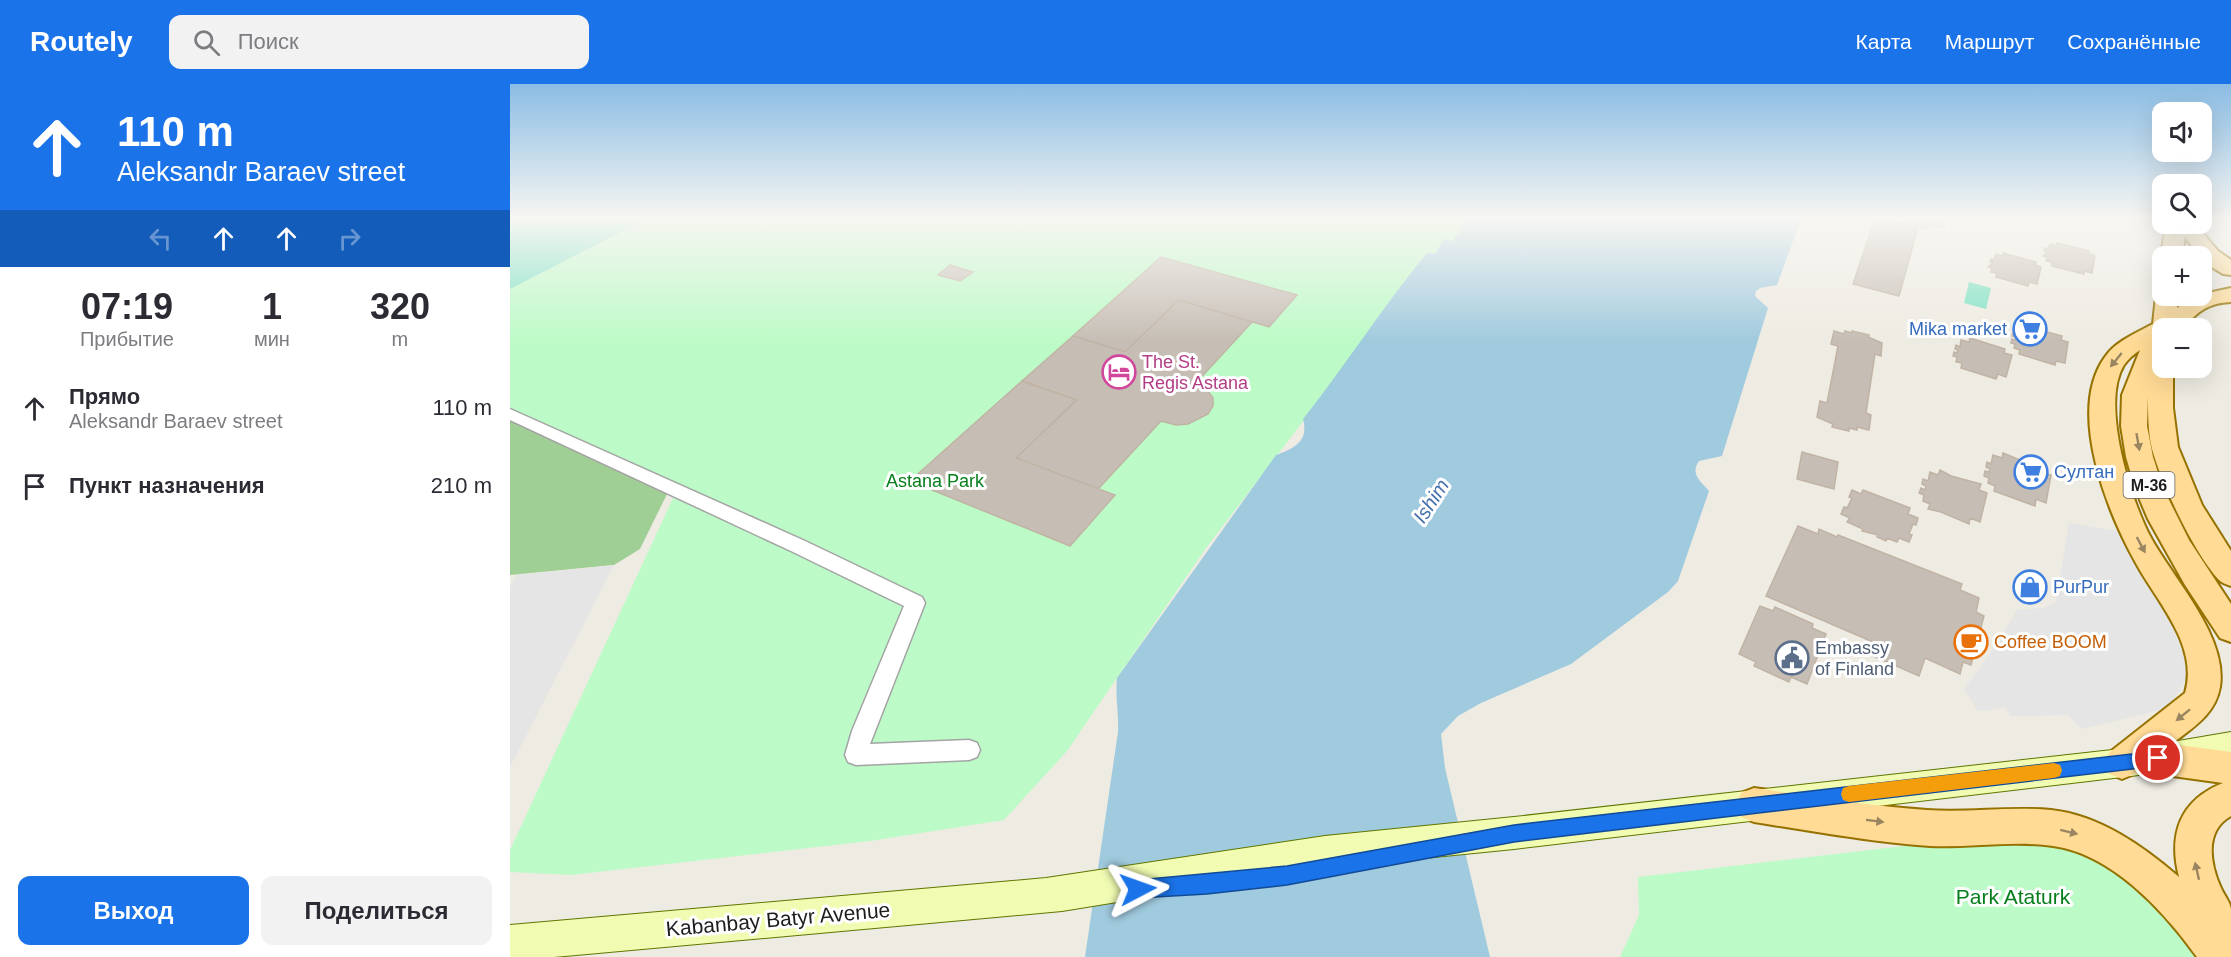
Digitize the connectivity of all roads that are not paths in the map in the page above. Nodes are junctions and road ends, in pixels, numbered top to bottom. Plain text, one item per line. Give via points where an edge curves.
1 (2216, 260) edge
2 (2212, 267) edge
3 (2231, 270) edge
4 (2231, 279) edge
5 (2231, 295) edge
6 (2179, 318) edge
7 (2152, 340) edge
8 (2152, 360) edge
9 (2164, 378) edge
10 (510, 414) edge
11 (2231, 574) edge
12 (2231, 629) edge
13 (2231, 746) edge
14 (969, 750) dead end
15 (2231, 754) edge
16 (2158, 758) junction
17 (2122, 763) junction
18 (2231, 768) edge
19 (2231, 797) edge
20 (1754, 805) junction
21 (2231, 942) edge
22 (510, 943) edge
23 (2222, 957) edge

1 - 3 main road
2 - 4 main road
5 - 6 main road via 2197,302
7 -> 17 main road via 2122,353 2110,367 2102,422 2119,496 2130,523 2201,650 2204,689 2199,702
8 -> 12 main road, M-36 via 2135,393 2143,469 2161,518
9 - 11 main road, M-36 via 2162,431 2173,469 2196,520
10 - 14 street via 915,603 856,755
13 - 16 main road
15 - 16 main road
16 - 17 main road, Kabanbay Batyr Avenue
16 - 18 main road
17 - 20 main road, Kabanbay Batyr Avenue
21 -> 19 main road via 2204,897 2193,854 2198,824 2206,811
20 - 22 main road, Kabanbay Batyr Avenue via 1514,833 1287,876 1207,885 1047,895
20 -> 23 main road via 1930,828 2053,828 2090,838 2168,892

